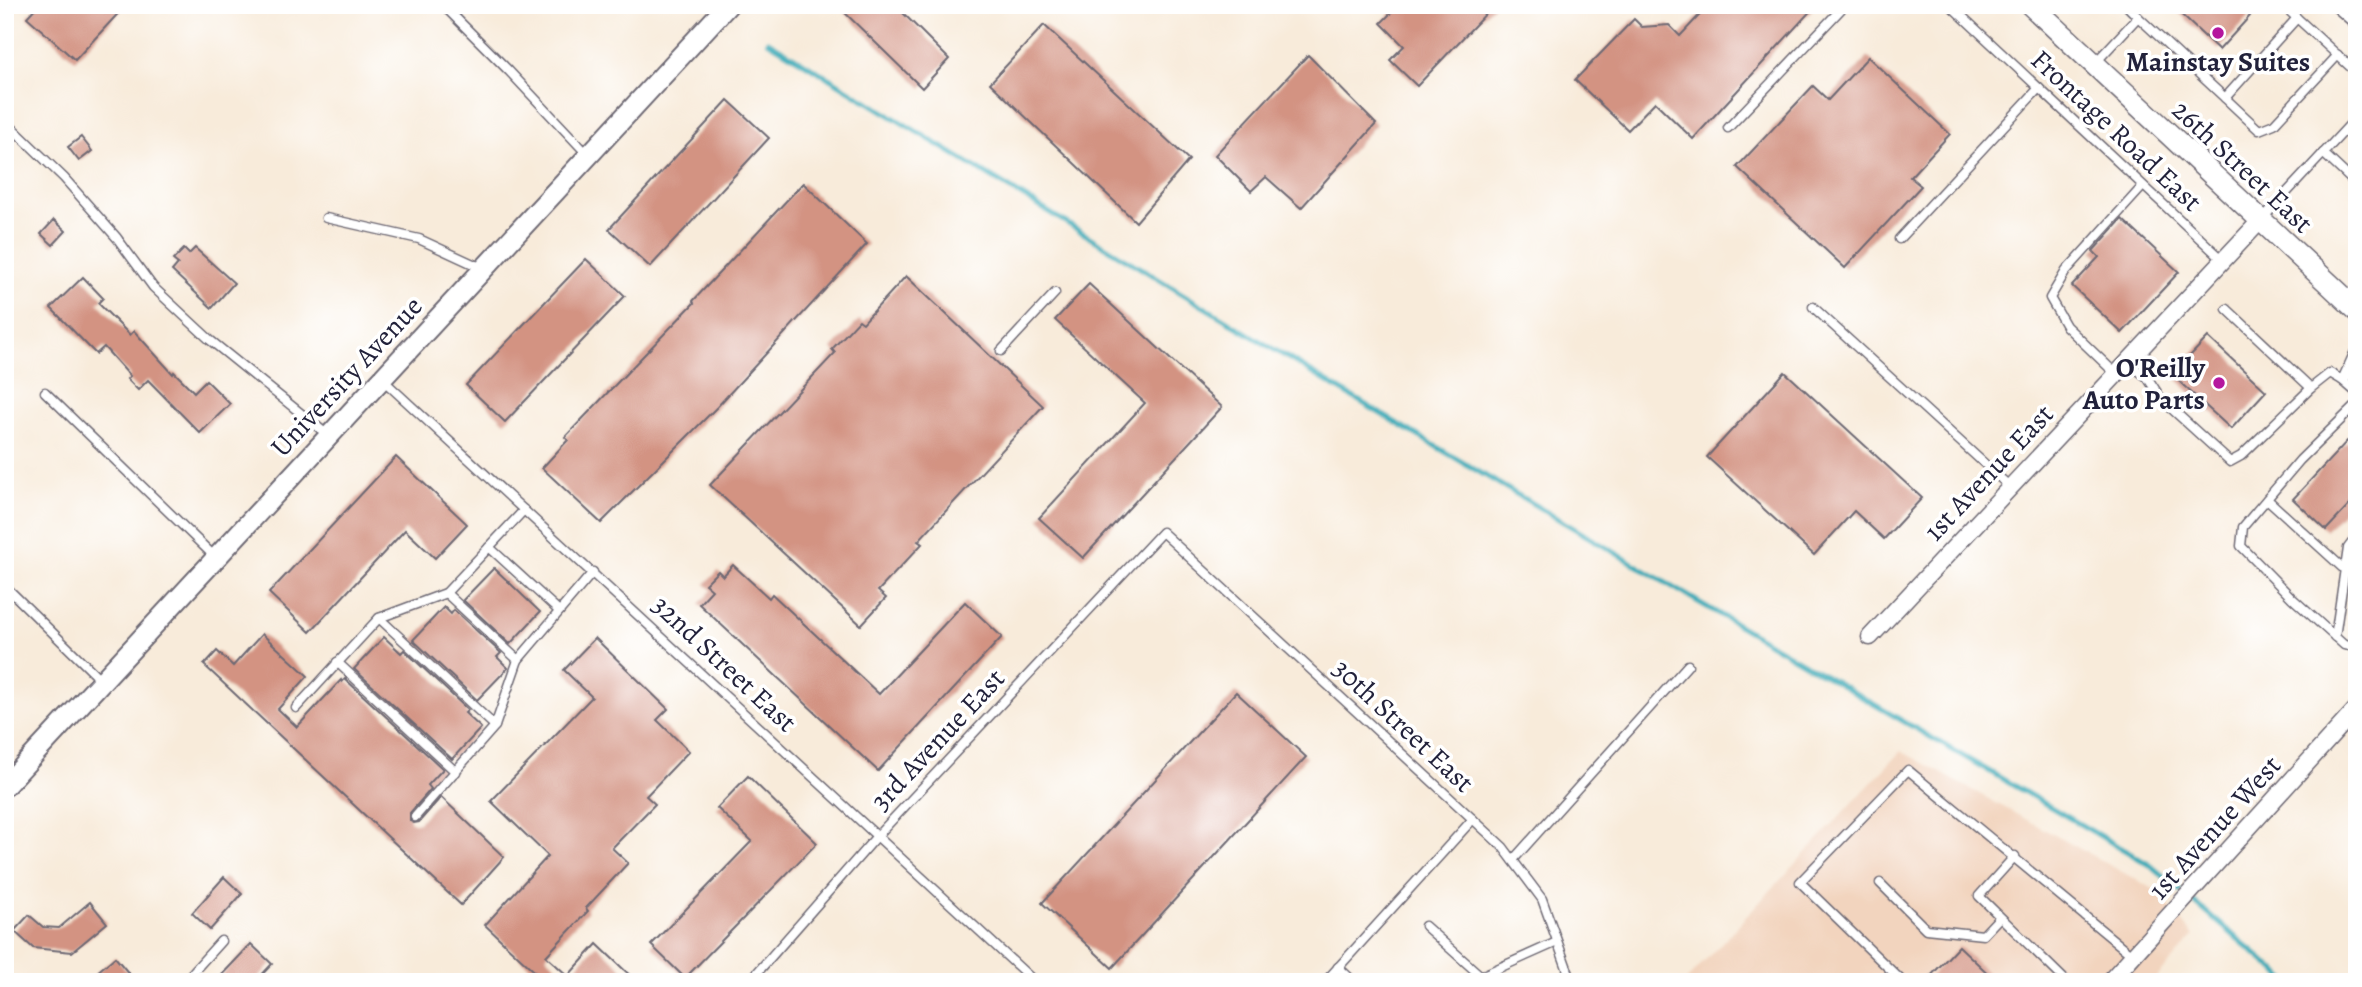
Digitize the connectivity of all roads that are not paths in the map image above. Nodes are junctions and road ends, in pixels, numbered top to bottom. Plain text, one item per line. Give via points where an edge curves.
1 (443, 5) edge
2 (729, 5) edge
3 (1845, 5) edge
4 (1950, 5) edge
5 (2031, 5) edge
6 (2126, 5) edge
7 (2283, 5) edge
8 (2333, 5) edge
9 (2138, 17) junction
10 (2297, 18) junction
11 (2355, 22) edge
12 (2338, 55) junction
13 (2094, 64) junction
14 (2357, 72) edge
15 (2039, 88) junction
16 (2225, 98) junction
17 (2357, 117) edge
18 (5, 121) edge
19 (1728, 128) dead end
20 (2323, 153) junction
21 (589, 156) junction
22 (2357, 184) edge
23 (2143, 186) junction
24 (326, 218) dead end
25 (2261, 220) junction
26 (1899, 239) dead end
27 (2223, 260) junction
28 (484, 269) junction
29 (1055, 293) dead end
30 (1814, 307) dead end
31 (2227, 309) dead end
32 (2357, 310) edge
33 (2357, 347) edge
34 (1001, 351) dead end
35 (2122, 369) junction
36 (2357, 372) edge
37 (382, 379) junction
38 (2342, 380) junction
39 (2311, 388) junction
40 (45, 392) dead end
41 (2357, 393) edge
42 (2357, 404) edge
43 (329, 436) junction
44 (2010, 487) junction
45 (2267, 499) junction
46 (524, 510) junction
47 (1162, 532) joint
48 (2357, 536) edge
49 (489, 547) junction
50 (216, 558) junction
51 (2345, 570) junction
52 (593, 572) junction
53 (5, 586) edge
54 (446, 593) junction
55 (559, 611) junction
56 (379, 618) junction
57 (1870, 637) dead end
58 (2335, 638) junction
59 (2357, 648) edge
60 (518, 660) junction
61 (337, 662) junction
62 (1688, 665) dead end
63 (102, 681) junction
64 (296, 708) dead end
65 (2357, 708) edge
66 (495, 726) junction
67 (456, 772) junction
68 (6, 785) edge
69 (415, 817) dead end
70 (1472, 820) junction
71 (878, 835) junction
72 (2015, 856) junction
73 (1513, 860) junction
74 (1880, 883) dead end
75 (1999, 918) junction
76 (1425, 926) dead end
77 (221, 941) dead end
78 (1557, 942) junction
79 (2133, 956) junction
80 (1338, 967) junction
81 (1484, 979) edge
82 (184, 982) edge
83 (749, 982) edge
84 (1035, 982) edge
85 (1325, 982) edge
86 (1354, 982) edge
87 (1572, 982) edge
88 (1903, 982) edge
89 (2067, 982) edge
90 (2109, 982) edge

1 - 21 lane
2 - 21 street, University Avenue
3 - 19 lane
4 - 15 lane, Frontage Road East
5 - 13 main road, 26th Street East
6 - 9 lane
7 - 10 lane
8 - 11 lane
9 - 13 lane
9 - 16 lane
10 - 12 lane
10 - 16 lane
12 - 14 lane
12 - 16 lane via 2274,124 2259,130
13 - 25 main road, 26th Street East
15 - 23 lane, Frontage Road East
15 - 26 lane
17 - 20 lane
18 - 43 lane via 64,178 153,287 210,340
20 - 22 lane
20 - 25 lane
21 - 28 street, University Avenue
23 - 27 lane, Frontage Road East
23 - 35 lane via 2066,271 2050,298 2066,326
24 - 28 lane via 419,239
25 - 27 street, 1st Avenue East
25 - 32 main road, 26th Street East
27 - 35 street, 1st Avenue East
28 - 37 street, University Avenue
29 - 34 lane
30 - 44 lane
31 - 39 lane
33 - 38 lane
35 - 39 lane via 2147,377 2162,400 2230,461 2241,456
35 - 44 street, 1st Avenue East
36 - 38 lane
37 - 43 street, University Avenue
37 - 46 lane, 32nd Street East
38 - 39 lane via 2330,373
38 - 41 lane
40 - 50 lane
42 - 45 lane
43 - 50 street, University Avenue
44 - 57 street, 1st Avenue East
45 - 51 lane
45 - 58 lane via 2243,527 2241,546
46 - 49 lane
46 - 52 lane, 32nd Street East
47 - 70 lane, 30th Street East
47 - 71 lane, 3rd Avenue East
48 - 51 lane via 2348,548
49 - 54 lane
49 - 55 lane
50 - 63 street, University Avenue
51 - 58 lane
52 - 55 lane
52 - 71 lane, 32nd Street East
53 - 63 lane
54 - 56 lane
54 - 60 lane
55 - 60 lane
56 - 61 lane
56 - 66 lane
58 - 59 lane
60 - 66 lane
61 - 64 lane
61 - 67 lane
62 - 73 lane
63 - 68 street, University Avenue
65 - 79 street, 1st Avenue West
66 - 67 lane
67 - 69 lane
70 - 73 lane, 30th Street East
70 - 80 lane
71 - 83 lane, 3rd Avenue East
71 - 84 lane, 32nd Street East
72 - 75 lane via 1979,896
72 - 79 lane
72 - 88 lane via 1908,770 1800,882
73 - 78 lane, 30th Street East via 1542,899
74 - 75 lane via 1926,929 1983,935
75 - 89 lane
76 - 81 lane
77 - 82 lane
78 - 81 lane
78 - 87 lane, 30th Street East
79 - 90 street, 1st Avenue West
80 - 85 lane
80 - 86 lane

